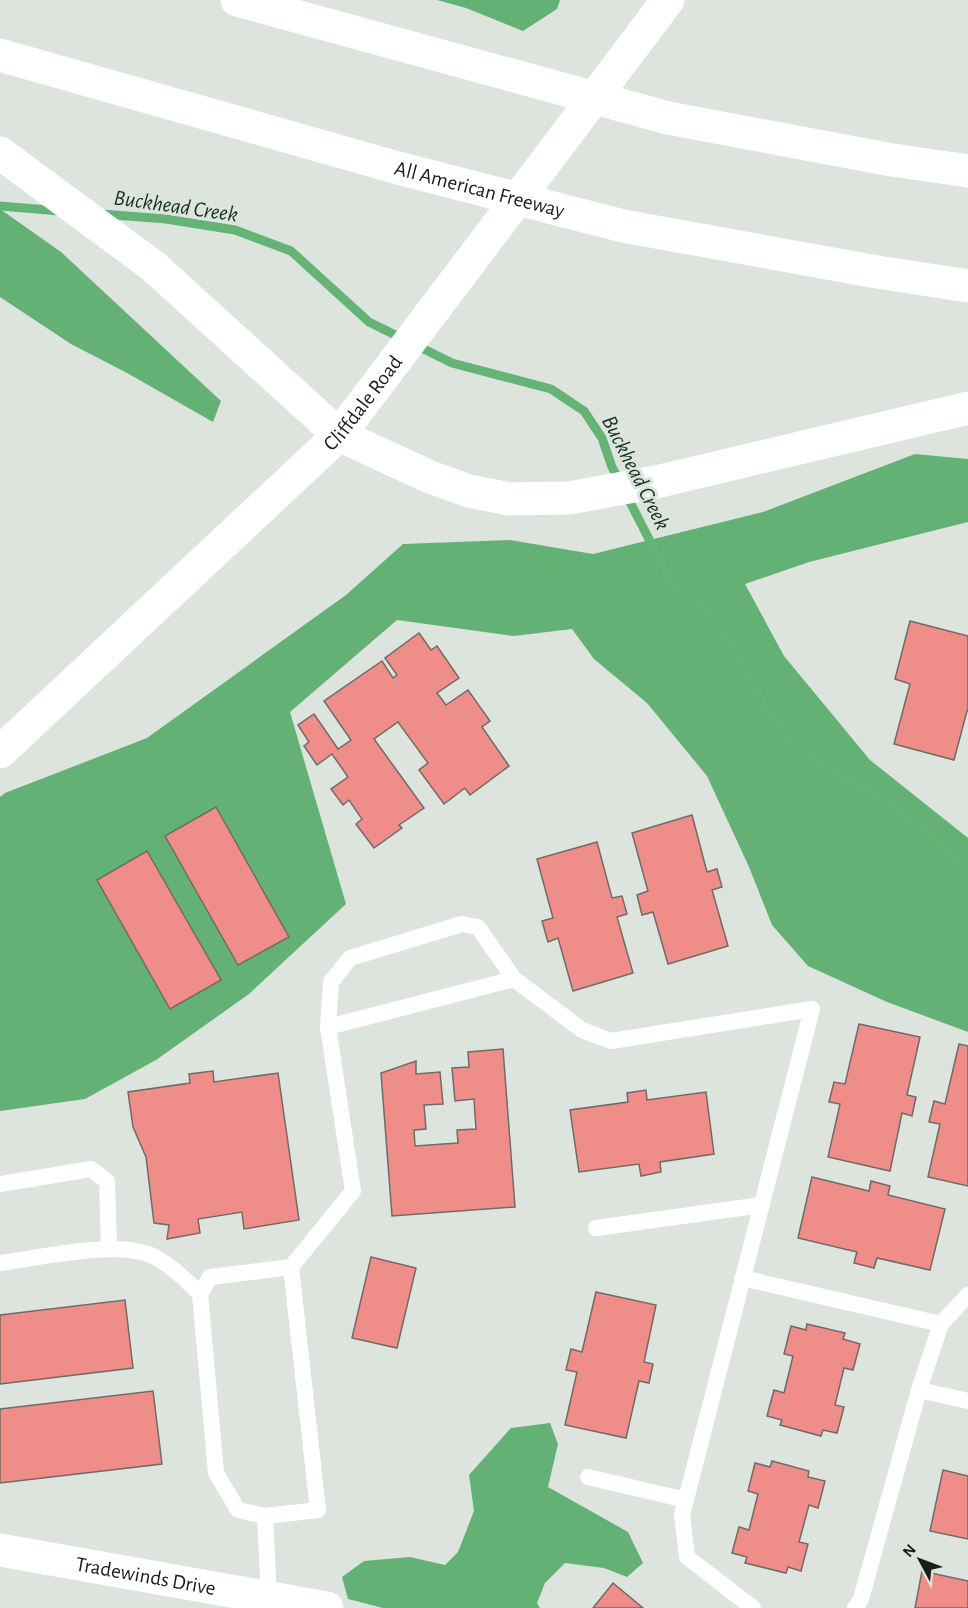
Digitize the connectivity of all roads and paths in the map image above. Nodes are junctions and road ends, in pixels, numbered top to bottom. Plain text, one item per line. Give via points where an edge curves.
1 (237, 0) edge
2 (668, 0) edge
3 (0, 55) edge
4 (0, 153) edge
5 (968, 171) edge
6 (968, 286) edge
7 (968, 408) edge
8 (339, 435) junction
9 (0, 752) edge
10 (514, 979) junction
11 (328, 1027) junction
12 (0, 1184) edge
13 (762, 1205) junction
14 (596, 1228) dead end
15 (109, 1248) junction
16 (0, 1263) edge
17 (291, 1267) junction
18 (742, 1278) junction
19 (200, 1294) junction
20 (968, 1295) edge
21 (940, 1324) junction
22 (919, 1390) junction
23 (968, 1401) edge
24 (588, 1477) dead end
25 (686, 1500) junction
26 (265, 1516) junction
27 (0, 1550) edge
28 (269, 1598) junction
29 (327, 1608) edge
30 (753, 1608) edge
31 (855, 1608) edge

1 - 5 main road via 668,118
2 - 8 main road, Cliffdale Road
3 - 6 main road, All American Freeway via 398,168 623,226
4 - 8 main road via 153,266
7 - 8 main road via 656,482 569,498 509,499 469,491
8 - 9 main road, Cliffdale Road
10 - 11 lane
10 - 11 lane via 478,927 462,924 350,958 331,982
10 - 13 lane via 582,1030 611,1041 812,1009
11 - 17 lane via 353,1191
12 - 15 lane via 91,1169 107,1181
13 - 14 lane
13 - 18 lane
15 - 16 lane
15 - 19 lane via 148,1254 180,1273
17 - 19 lane via 210,1277
17 - 26 lane via 318,1510
18 - 21 lane
18 - 25 lane
19 - 26 lane via 216,1473 238,1510
20 - 21 lane
21 - 22 lane
22 - 23 lane
22 - 31 lane via 861,1599
24 - 25 lane
25 - 30 lane via 682,1515 687,1557
26 - 28 lane
27 - 28 main road, Tradewinds Drive
28 - 29 main road, Tradewinds Drive

